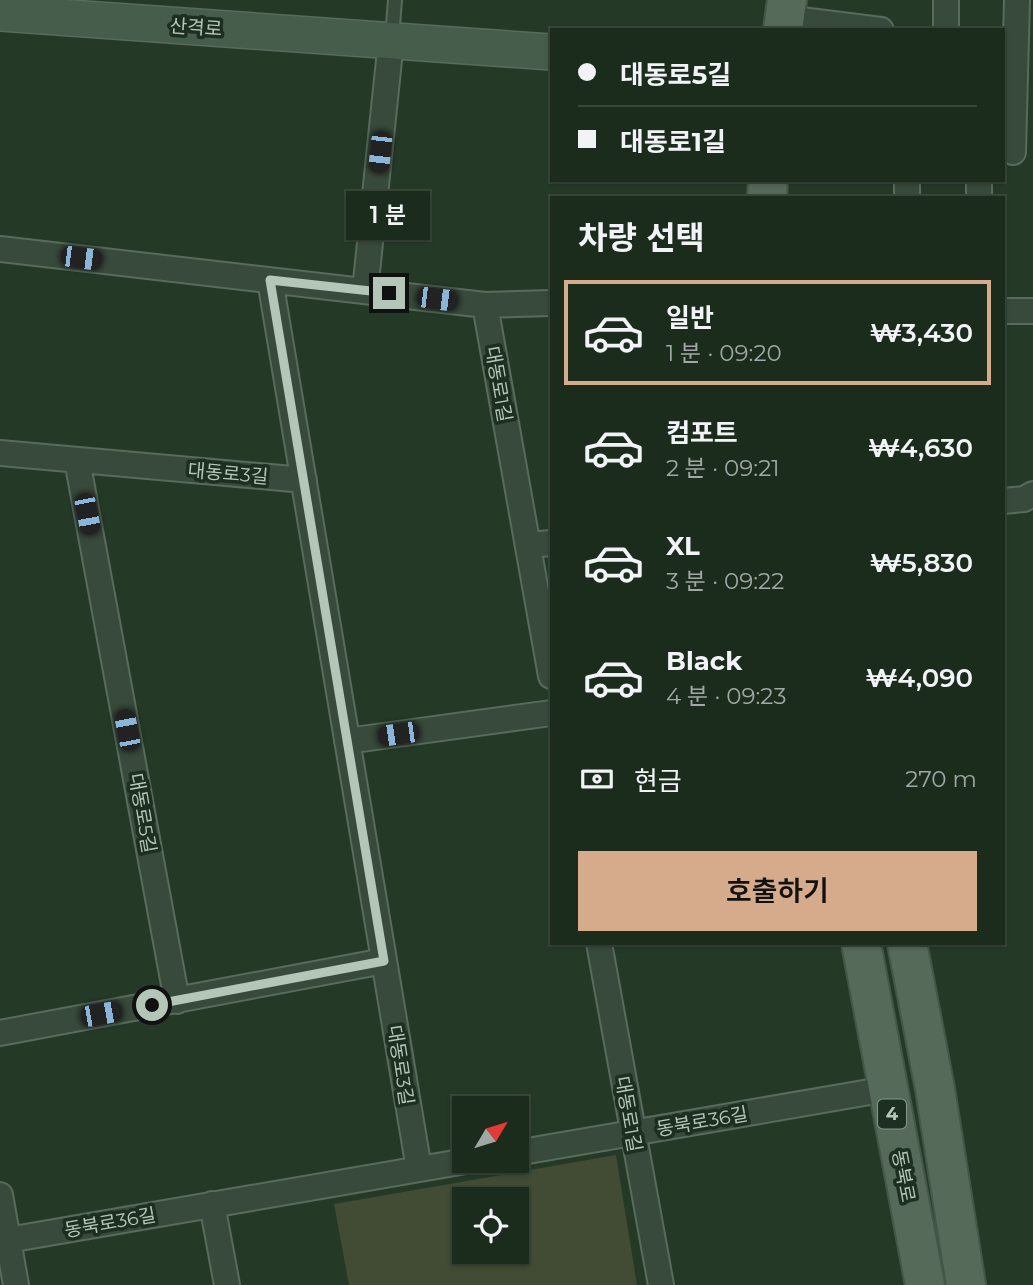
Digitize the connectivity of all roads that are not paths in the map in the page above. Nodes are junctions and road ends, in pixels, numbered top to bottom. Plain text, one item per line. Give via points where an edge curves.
1 (395, 0) edge
2 (946, 0) edge
3 (1017, 0) edge
4 (0, 13) edge
5 (785, 16) edge
6 (867, 28) edge
7 (946, 28) edge
8 (1018, 33) edge
9 (391, 41) junction
10 (550, 52) edge
11 (1016, 152) edge
12 (0, 248) edge
13 (270, 280) junction
14 (365, 291) junction
15 (550, 303) edge
16 (485, 305) junction
17 (1005, 311) edge
18 (1033, 311) edge
19 (0, 453) edge
20 (77, 460) junction
21 (303, 480) junction
22 (1033, 494) edge
23 (1005, 501) edge
24 (540, 544) edge
25 (550, 664) edge
26 (550, 713) edge
27 (347, 741) junction
28 (599, 945) edge
29 (861, 945) edge
30 (907, 945) edge
31 (384, 961) junction
32 (177, 1001) junction
33 (0, 1033) edge
34 (887, 1089) junction
35 (633, 1133) junction
36 (529, 1151) edge
37 (452, 1163) edge
38 (419, 1169) junction
39 (0, 1195) edge
40 (212, 1205) junction
41 (8, 1240) junction
42 (967, 1280) edge
43 (16, 1285) edge
44 (227, 1285) edge
45 (661, 1285) edge
46 (925, 1285) edge

1 - 9 lane
2 - 7 street
3 - 8 street
4 - 9 street, 산격로
5 - 6 street
8 - 11 street
9 - 10 street, 산격로
9 - 14 street
12 - 13 street
13 - 14 street
13 - 21 street
14 - 16 street
15 - 16 street
16 - 24 street, 대동로1길
17 - 18 street
19 - 20 street, 대동로3길
20 - 21 street, 대동로3길
20 - 32 street, 대동로5길
21 - 27 street, 대동로3길
22 - 23 street
24 - 25 street, 대동로1길
26 - 27 street
27 - 31 street, 대동로3길
28 - 35 street, 대동로1길
29 - 34 main road, 동북로 / 4
30 - 42 main road
31 - 32 street
31 - 38 street, 대동로3길
32 - 33 street
34 - 35 street, 동북로36길
34 - 46 main road, 동북로 / 4
35 - 36 street, 동북로36길
35 - 45 street, 대동로1길
37 - 38 street, 동북로36길
38 - 40 street, 동북로36길
39 - 41 street
40 - 41 street, 동북로36길
40 - 44 street
41 - 43 street

